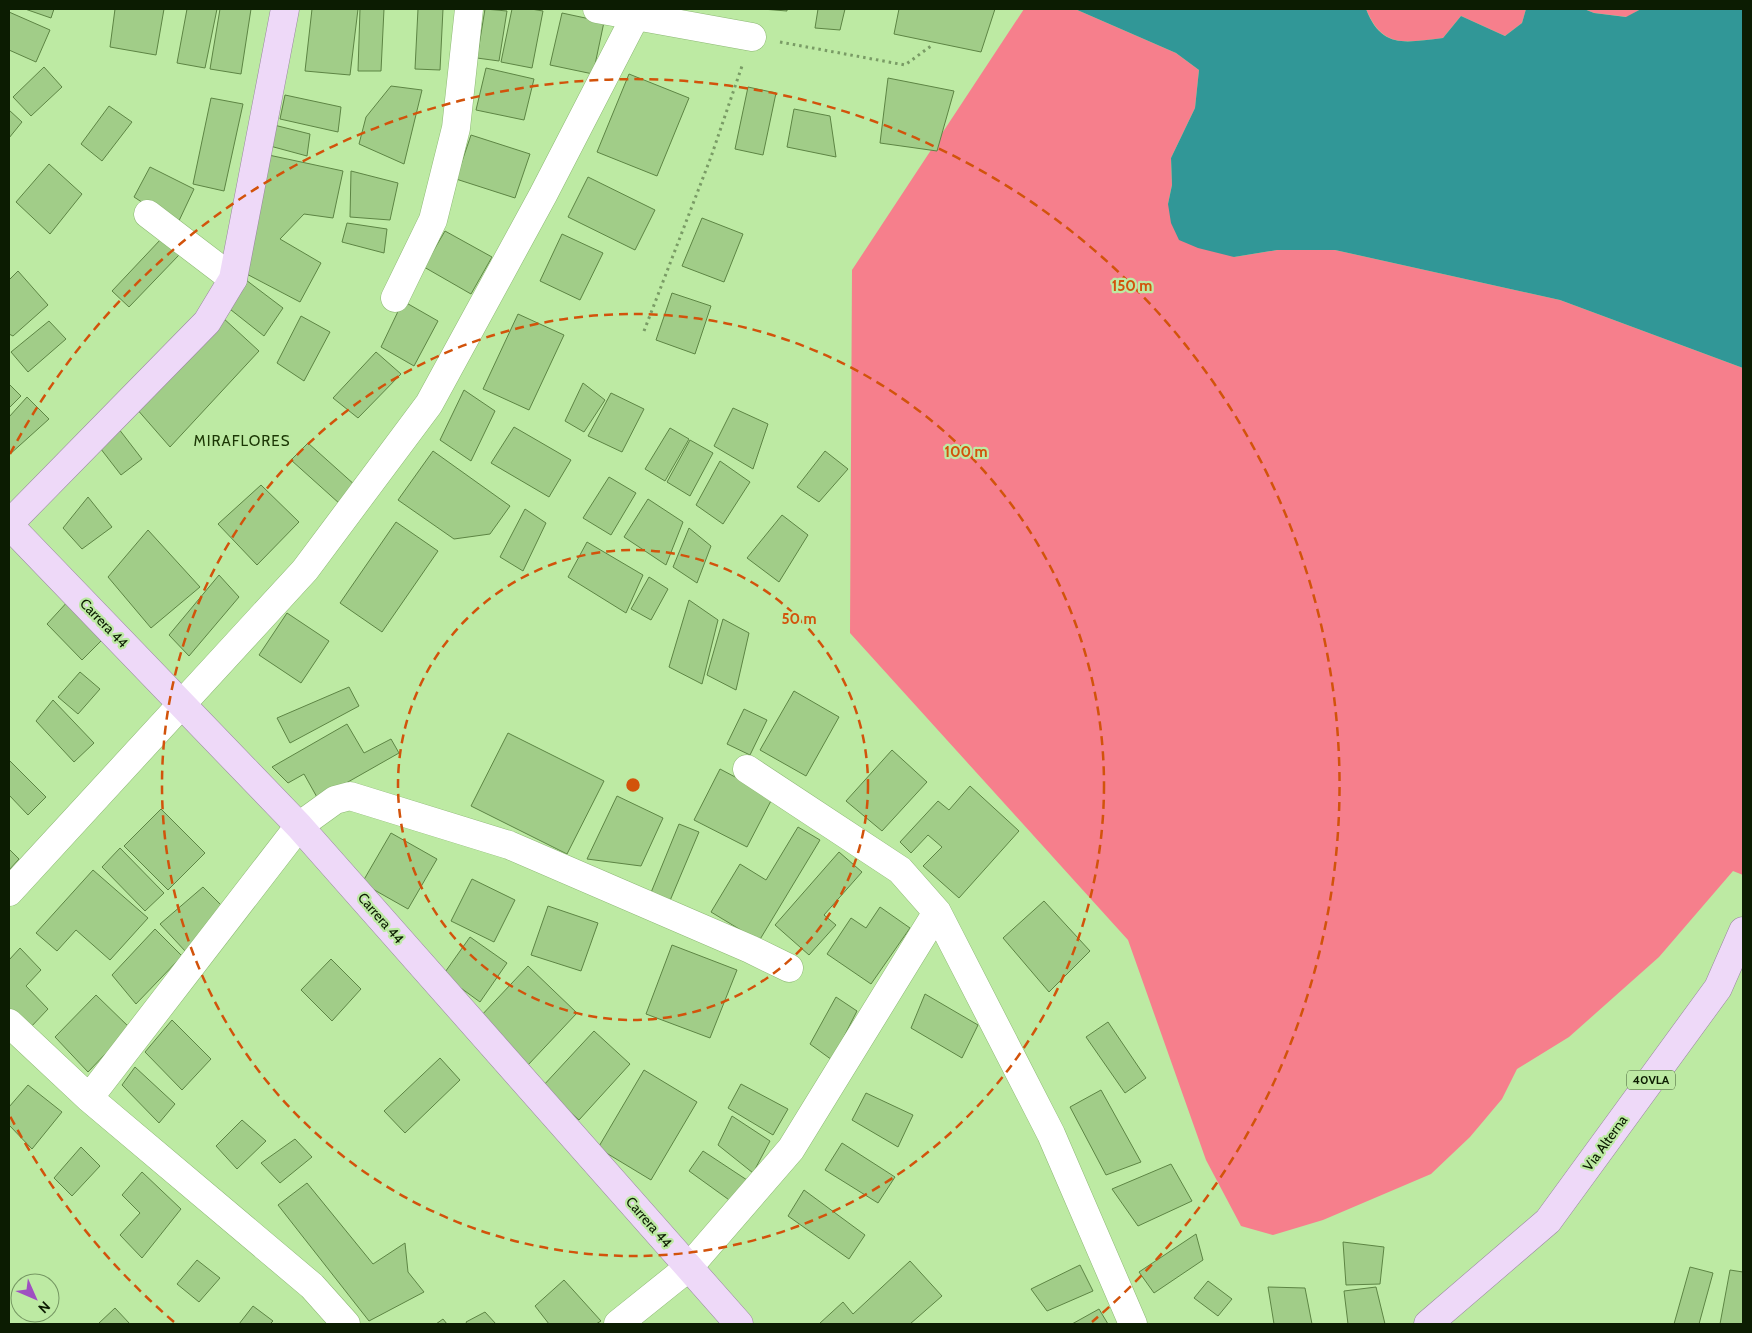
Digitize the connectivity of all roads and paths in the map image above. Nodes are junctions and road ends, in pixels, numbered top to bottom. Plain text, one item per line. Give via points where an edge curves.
1 (285, 9) edge
2 (469, 9) edge
3 (597, 9) edge
4 (635, 17) junction
5 (752, 37) junction
6 (931, 46) dead end
7 (148, 214) dead end
8 (233, 279) junction
9 (395, 298) dead end
10 (644, 331) dead end
11 (9, 524) edge
12 (182, 703) junction
13 (747, 769) dead end
14 (299, 826) junction
15 (9, 892) edge
16 (937, 912) junction
17 (1743, 931) edge
18 (789, 968) dead end
19 (9, 1023) edge
20 (89, 1098) junction
21 (689, 1267) junction
22 (346, 1324) edge
23 (618, 1324) edge
24 (739, 1324) edge
25 (1133, 1324) edge
26 (1428, 1324) edge

1 - 8 main road
2 - 9 street via 456,128 433,220
3 - 4 street
4 - 5 street
4 - 12 street via 429,404 306,570
5 - 6 path via 905,65
5 - 10 path via 711,157
7 - 8 street
8 - 11 main road via 208,322
11 - 12 main road, Carrera 44
12 - 14 main road, Carrera 44
12 - 15 street
13 - 16 street via 900,870
14 - 18 street via 335,800 350,796 509,845
14 - 20 street
14 - 21 main road, Carrera 44
16 - 21 street via 791,1149
16 - 25 street via 1051,1134
17 - 26 main road, Via Alterna / 40VLA via 1718,988 1548,1221
19 - 20 street
20 - 22 street via 312,1286
21 - 23 street
21 - 24 main road, Carrera 44

